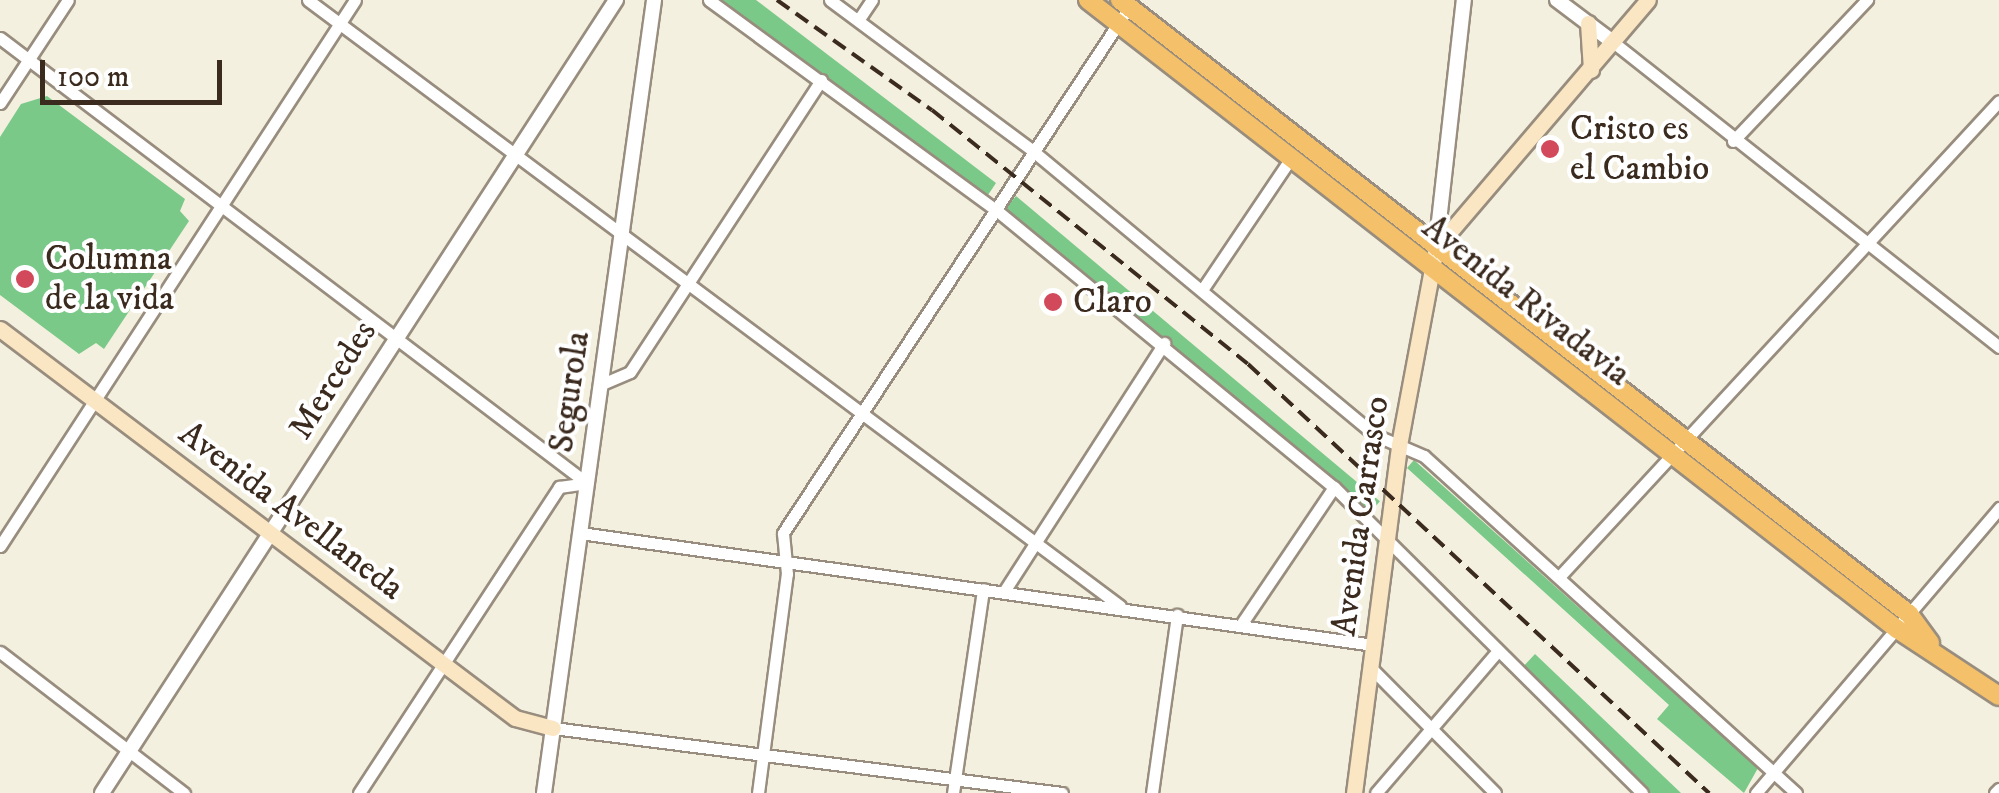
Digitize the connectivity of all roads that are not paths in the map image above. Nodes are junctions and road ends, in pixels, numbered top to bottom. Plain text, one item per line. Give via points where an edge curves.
1 (68, 0) edge
2 (308, 0) edge
3 (355, 0) edge
4 (616, 0) edge
5 (654, 0) edge
6 (709, 0) edge
7 (830, 0) edge
8 (872, 0) edge
9 (1088, 0) edge
10 (1464, 0) edge
11 (1557, 0) edge
12 (1648, 0) edge
13 (1867, 0) edge
14 (1124, 4) edge
15 (859, 19) junction
16 (340, 24) junction
17 (1118, 24) junction
18 (1588, 24) junction
19 (0, 38) edge
20 (1613, 42) junction
21 (28, 60) junction
22 (1590, 74) junction
23 (821, 80) junction
24 (1999, 100) edge
25 (0, 103) edge
26 (1733, 142) junction
27 (1034, 151) junction
28 (1296, 151) junction
29 (516, 154) junction
30 (223, 205) junction
31 (995, 208) junction
32 (622, 234) junction
33 (1864, 243) junction
34 (1436, 248) junction
35 (1430, 267) junction
36 (689, 283) junction
37 (1204, 288) junction
38 (0, 329) edge
39 (395, 338) junction
40 (1164, 343) junction
41 (1999, 347) edge
42 (602, 384) junction
43 (94, 400) junction
44 (863, 413) junction
45 (1399, 445) junction
46 (1675, 445) junction
47 (586, 482) junction
48 (1334, 487) junction
49 (1999, 508) edge
50 (270, 533) junction
51 (580, 533) junction
52 (1387, 540) junction
53 (1036, 542) junction
54 (0, 546) edge
55 (782, 560) junction
56 (1558, 577) junction
57 (983, 589) junction
58 (1005, 590) junction
59 (1120, 606) junction
60 (1177, 615) junction
61 (1903, 622) junction
62 (1242, 624) junction
63 (1374, 645) junction
64 (0, 652) edge
65 (1497, 652) junction
66 (443, 664) junction
67 (1371, 668) junction
68 (1999, 696) edge
69 (552, 728) junction
70 (1433, 730) junction
71 (130, 752) junction
72 (763, 754) junction
73 (1773, 773) junction
74 (956, 778) junction
75 (102, 793) edge
76 (184, 793) edge
77 (359, 793) edge
78 (544, 793) edge
79 (758, 793) edge
80 (954, 793) edge
81 (1062, 793) edge
82 (1152, 793) edge
83 (1354, 793) edge
84 (1376, 793) edge
85 (1495, 793) edge
86 (1642, 793) edge
87 (1756, 793) edge
88 (1796, 793) edge

1 - 21 street
2 - 16 street
3 - 16 street
4 - 29 street, Mercedes
5 - 32 street, Segurola
6 - 23 street
7 - 15 street
8 - 15 street
9 - 17 main road, Avenida Rivadavia
10 - 34 street
11 - 18 street
12 - 20 main road
13 - 26 street
14 - 17 street
14 - 28 main road, Avenida Rivadavia
15 - 27 street
16 - 29 street
16 - 30 street
17 - 27 street
17 - 28 main road, Avenida Rivadavia
18 - 20 street
18 - 22 main road via 1596,40
19 - 21 street
20 - 22 main road
20 - 26 street
21 - 25 street
21 - 30 street
22 - 34 main road
23 - 31 street
23 - 36 street
24 - 33 street
26 - 33 street
27 - 31 street
27 - 37 street
28 - 34 main road, Avenida Rivadavia
28 - 35 main road, Avenida Rivadavia
28 - 37 street
29 - 32 street
29 - 39 street, Mercedes
30 - 39 street
30 - 43 street
31 - 40 street
31 - 44 street
32 - 36 street
32 - 42 street, Segurola
33 - 41 street
33 - 46 street
34 - 35 main road, Avenida Carrasco
34 - 46 main road, Avenida Rivadavia
35 - 45 main road, Avenida Carrasco
35 - 46 main road, Avenida Rivadavia
36 - 42 street via 630,372
36 - 44 street
37 - 45 street via 1376,435
38 - 43 main road, Avenida Avellaneda
39 - 47 street
39 - 50 street, Mercedes
40 - 48 street
40 - 53 street
42 - 47 street, Segurola
43 - 50 main road, Avenida Avellaneda
43 - 54 street
44 - 53 street
44 - 55 street via 783,533
45 - 52 main road, Avenida Carrasco
45 - 56 street via 1424,456
46 - 56 street
46 - 61 main road, Avenida Rivadavia
47 - 51 street, Segurola
47 - 66 street via 559,487
48 - 52 street
48 - 62 street
49 - 61 street
50 - 66 main road, Avenida Avellaneda
50 - 71 street, Mercedes
51 - 55 street
51 - 69 street, Segurola
52 - 63 main road, Avenida Carrasco
52 - 65 street
53 - 58 street
53 - 59 street
55 - 57 street
55 - 72 street
56 - 73 street
57 - 58 street
57 - 74 street
58 - 59 street
59 - 60 street
60 - 62 street
60 - 82 street
61 - 68 main road, Avenida Rivadavia
61 - 73 street
62 - 63 street
63 - 67 main road, Avenida Carrasco
64 - 71 street
65 - 70 street
65 - 86 street
66 - 69 main road, Avenida Avellaneda via 515,718
66 - 77 street
67 - 70 street
67 - 83 main road, Avenida Carrasco
69 - 72 street
69 - 78 street, Segurola
70 - 84 street
70 - 85 street
71 - 75 street, Mercedes
71 - 76 street
72 - 74 street
72 - 79 street
73 - 87 street
73 - 88 street
74 - 80 street
74 - 81 street

